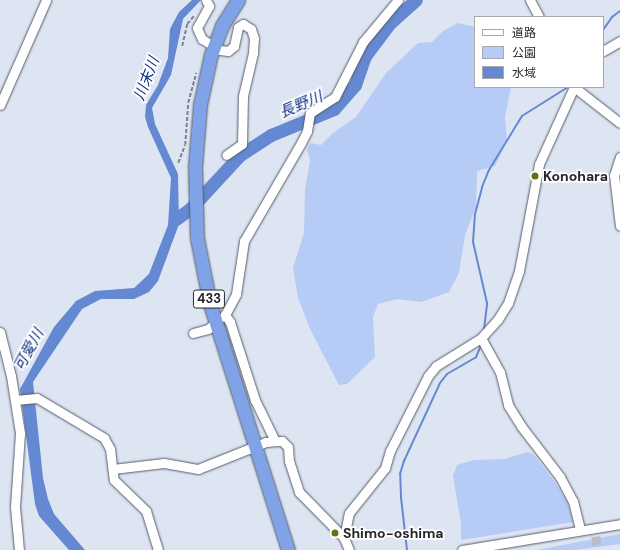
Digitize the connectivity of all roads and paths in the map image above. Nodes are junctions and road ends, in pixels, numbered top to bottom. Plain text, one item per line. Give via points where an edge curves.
1 (46, 0) edge
2 (207, 0) edge
3 (238, 0) edge
4 (398, 0) edge
5 (530, 0) edge
6 (538, 16) edge
7 (620, 41) edge
8 (214, 46) junction
9 (604, 50) edge
10 (574, 88) edge
11 (575, 88) edge
12 (0, 105) edge
13 (620, 123) edge
14 (226, 155) dead end
15 (620, 157) edge
16 (620, 226) edge
17 (220, 318) junction
18 (0, 332) edge
19 (193, 333) dead end
20 (481, 338) junction
21 (18, 400) junction
22 (275, 441) junction
23 (256, 447) junction
24 (113, 469) junction
25 (620, 524) edge
26 (580, 530) junction
27 (344, 538) junction
28 (19, 550) edge
29 (158, 550) edge
30 (288, 550) edge
31 (295, 550) edge
32 (349, 550) edge
33 (462, 550) edge

1 - 12 street
2 - 8 street via 209,6 197,32 202,39
3 - 8 highway, 433 via 222,26
4 - 17 street via 363,42 336,97 310,113 301,143 244,241 236,294
5 - 6 street
7 - 9 street
8 - 14 street via 222,51 232,49 240,25 247,25 253,33 253,53 243,96 242,144
8 - 17 highway, 433 via 206,68 200,106 195,180 203,275
10 - 20 street via 539,164 514,287 498,319
11 - 13 street
15 - 16 street via 614,175
17 - 19 street via 208,329
17 - 22 street via 230,322 256,400
17 - 23 highway, 433
18 - 21 street
20 - 26 street via 500,372 508,405 567,489 573,501
20 - 27 street via 436,366 428,376 390,451 385,468 349,513
21 - 24 street via 36,398 104,438 110,449
21 - 28 street via 21,441 15,507
22 - 23 street
22 - 27 street via 282,441 288,447 289,461 299,492
23 - 24 street via 204,468 164,463
23 - 30 highway, 433
23 - 31 highway, 433 via 278,499
24 - 29 street via 116,484 146,511
25 - 26 street via 594,532
26 - 33 street
27 - 32 street

